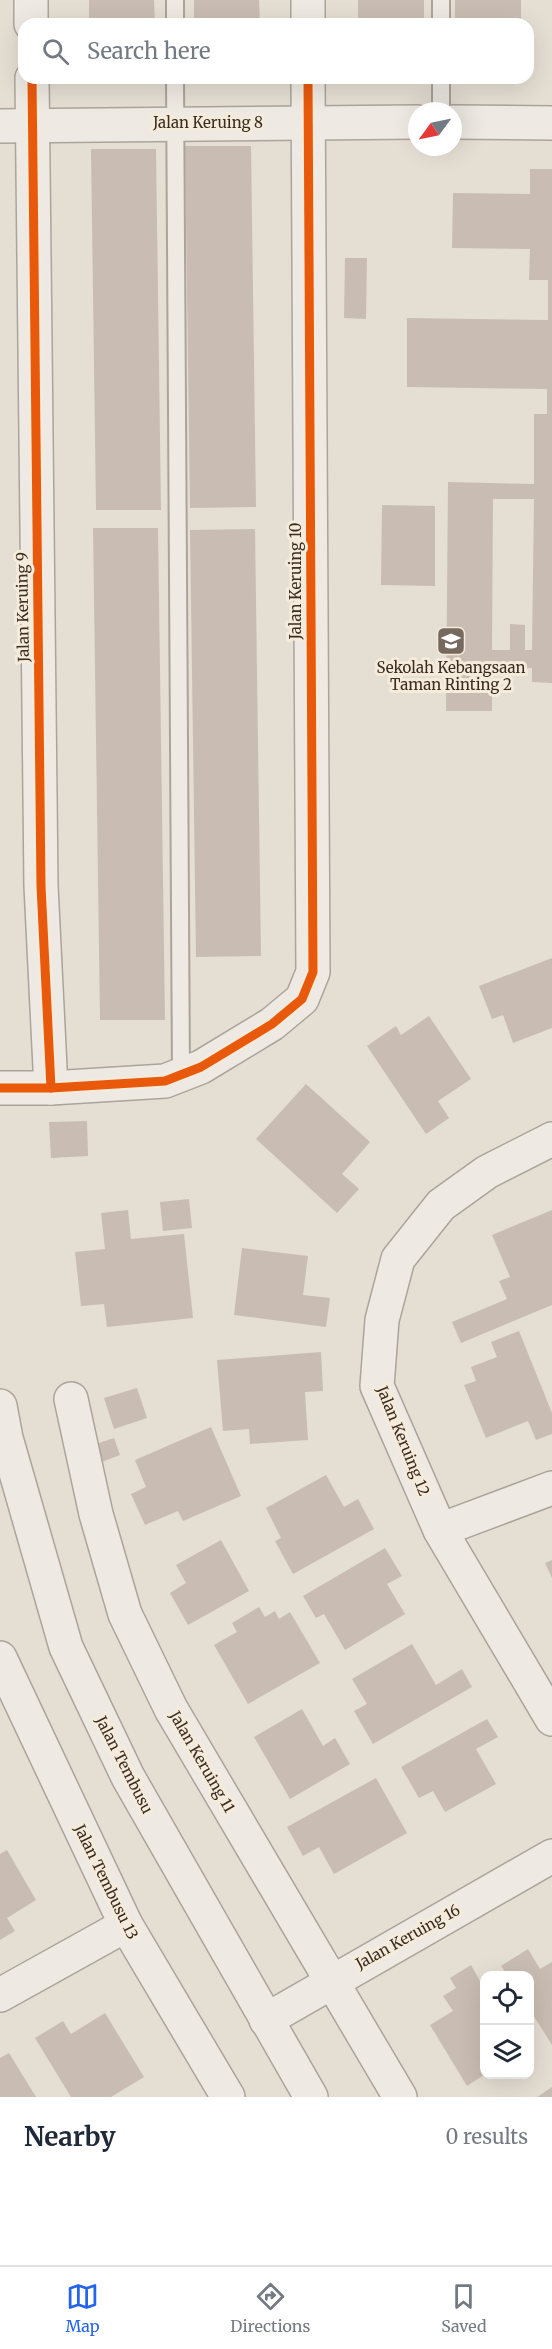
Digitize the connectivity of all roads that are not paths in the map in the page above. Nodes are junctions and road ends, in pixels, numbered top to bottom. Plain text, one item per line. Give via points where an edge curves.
1 (31, 0) edge
2 (175, 0) edge
3 (308, 0) edge
4 (441, 0) edge
5 (31, 18) edge
6 (175, 18) edge
7 (308, 18) edge
8 (441, 18) edge
9 (32, 84) edge
10 (175, 84) edge
11 (308, 84) edge
12 (441, 84) edge
13 (441, 102) edge
14 (408, 122) edge
15 (462, 122) edge
16 (175, 123) junction
17 (308, 123) junction
18 (552, 123) edge
19 (0, 126) edge
20 (32, 126) junction
21 (181, 1075) junction
22 (0, 1088) edge
23 (51, 1088) junction
24 (552, 1139) edge
25 (71, 1399) dead end
26 (0, 1406) edge
27 (552, 1488) edge
28 (440, 1530) junction
29 (0, 1658) edge
30 (552, 1719) edge
31 (552, 1856) edge
32 (126, 1925) junction
33 (330, 1981) junction
34 (0, 1995) edge
35 (266, 2020) junction
36 (228, 2097) edge
37 (311, 2097) edge
38 (400, 2097) edge

1 - 5 street
2 - 6 lane
3 - 7 street
4 - 8 lane
9 - 20 street, Jalan Keruing 9
10 - 16 lane
11 - 17 street, Jalan Keruing 10
12 - 13 lane
14 - 17 street, Jalan Keruing 8
15 - 18 street
16 - 17 street, Jalan Keruing 8
16 - 20 street, Jalan Keruing 8
16 - 21 lane
17 - 21 street, Jalan Keruing 10 via 313,972 302,999 272,1024
19 - 20 street, Jalan Keruing 8
20 - 23 street, Jalan Keruing 9 via 41,886
21 - 23 street via 165,1081
22 - 23 street
24 - 28 street, Jalan Keruing 12 via 487,1172 441,1205 398,1259 382,1320 377,1386
25 - 33 street, Jalan Keruing 11 via 96,1515 125,1614 171,1709
26 - 35 street, Jalan Tembusu via 66,1647 128,1777
27 - 28 street
28 - 30 street, Jalan Keruing 12
29 - 32 street, Jalan Tembusu 13
31 - 33 street, Jalan Keruing 16
32 - 34 street
32 - 36 street, Jalan Tembusu 13
33 - 35 street, Jalan Keruing 16
33 - 38 street, Jalan Keruing 11
35 - 37 street, Jalan Tembusu

